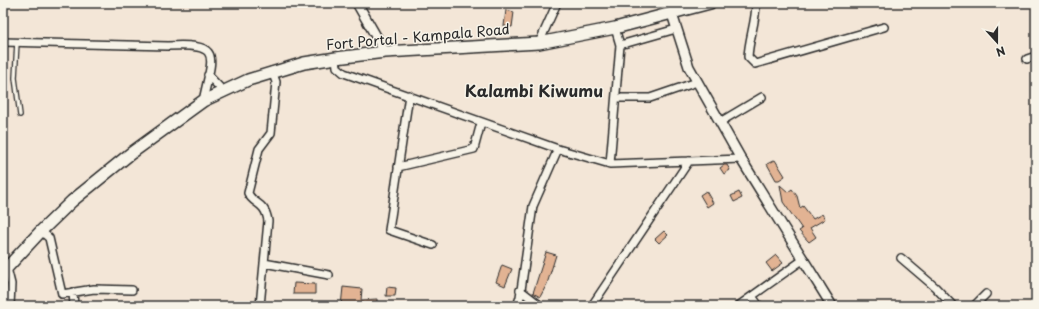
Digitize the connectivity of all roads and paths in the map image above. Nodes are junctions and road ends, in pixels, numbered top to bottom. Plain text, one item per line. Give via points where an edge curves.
1 (357, 3) edge
2 (557, 3) edge
3 (710, 3) edge
4 (756, 3) edge
5 (672, 14) junction
6 (884, 27) dead end
7 (615, 28) junction
8 (676, 29) junction
9 (3, 42) edge
10 (17, 42) junction
11 (539, 43) junction
12 (620, 46) junction
13 (384, 52) junction
14 (1036, 56) edge
15 (336, 58) junction
16 (1027, 59) dead end
17 (272, 71) junction
18 (208, 75) junction
19 (697, 82) junction
20 (224, 90) junction
21 (409, 95) junction
22 (762, 97) dead end
23 (616, 98) junction
24 (203, 101) junction
25 (20, 115) dead end
26 (720, 122) junction
27 (481, 123) junction
28 (558, 149) junction
29 (741, 159) junction
30 (689, 161) junction
31 (610, 164) junction
32 (398, 167) junction
33 (40, 231) junction
34 (433, 245) dead end
35 (901, 258) dead end
36 (804, 259) junction
37 (264, 263) junction
38 (5, 270) edge
39 (329, 275) dead end
40 (132, 290) dead end
41 (520, 290) junction
42 (72, 292) junction
43 (986, 294) dead end
44 (752, 296) junction
45 (593, 304) dead end
46 (10, 306) edge
47 (74, 306) edge
48 (260, 306) edge
49 (517, 306) edge
50 (541, 306) edge
51 (738, 306) edge
52 (759, 306) edge
53 (832, 306) edge
54 (953, 306) edge
55 (974, 306) edge

1 - 13 street
2 - 11 street
3 - 5 main road, Fort Portal - Kampala Road
4 - 6 street via 756,20 748,57 755,64
5 - 7 main road, Fort Portal - Kampala Road
5 - 8 street
7 - 11 main road, Fort Portal - Kampala Road
7 - 12 street
8 - 12 street
8 - 19 street
9 - 10 street
10 - 18 street via 190,45 205,48 209,52 211,62
10 - 25 lane via 15,78
11 - 13 main road, Fort Portal - Kampala Road
12 - 23 street
13 - 15 main road, Fort Portal - Kampala Road
14 - 16 street
15 - 17 main road, Fort Portal - Kampala Road
15 - 21 street via 337,67 344,73
17 - 20 main road, Fort Portal - Kampala Road
17 - 37 street via 276,82 271,133 258,149 248,188 249,196 262,205 267,214
18 - 20 street
18 - 24 street
19 - 23 street via 650,98
19 - 26 street
20 - 24 main road, Fort Portal - Kampala Road
21 - 27 street
21 - 32 street
22 - 26 street
23 - 31 street
24 - 33 main road, Fort Portal - Kampala Road via 130,154
26 - 29 street
27 - 28 street
27 - 32 street via 474,149
28 - 31 street
28 - 41 street via 533,206
29 - 30 street
29 - 36 street
30 - 31 street
30 - 45 street
32 - 34 street via 389,230
33 - 38 main road, Fort Portal - Kampala Road
33 - 42 street via 49,238 62,294
35 - 54 street
36 - 44 street
36 - 53 street
37 - 39 street
37 - 48 street
38 - 46 street via 11,284
40 - 42 street via 94,289
41 - 49 street
41 - 50 street
42 - 47 street
43 - 55 street
44 - 51 street
44 - 52 street

